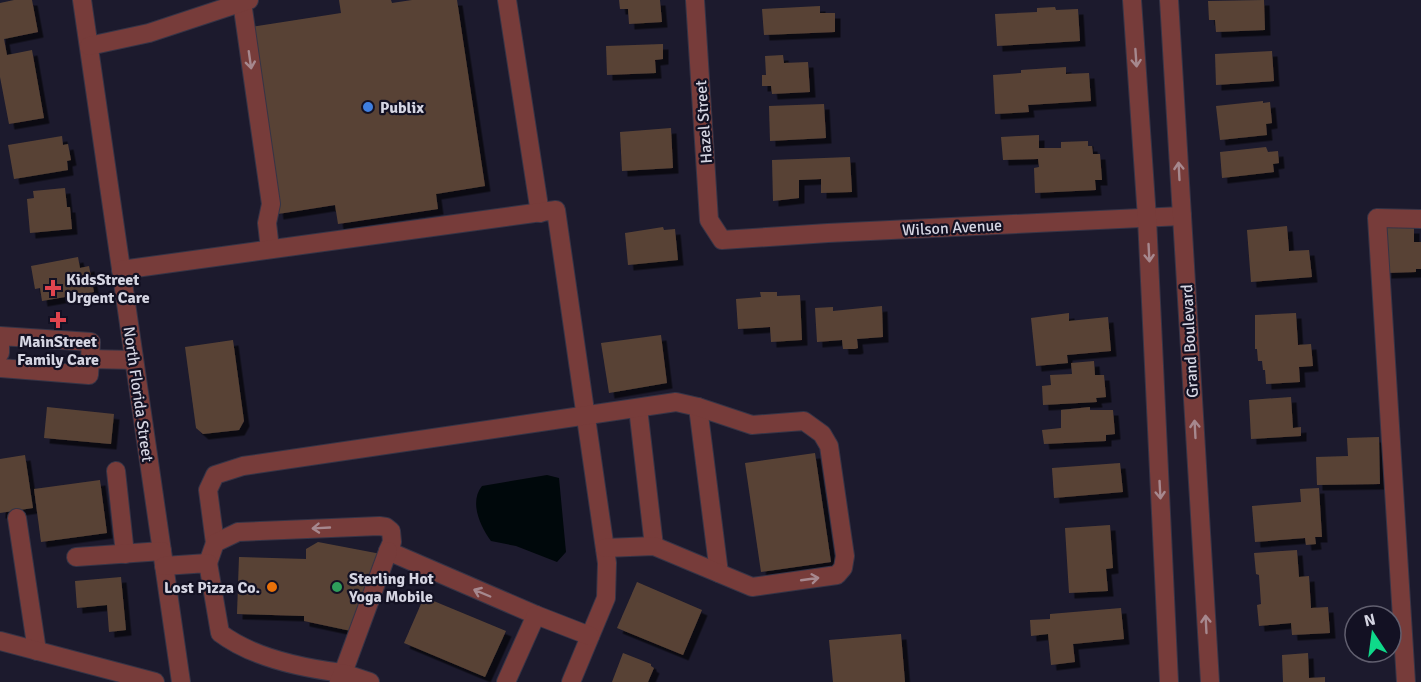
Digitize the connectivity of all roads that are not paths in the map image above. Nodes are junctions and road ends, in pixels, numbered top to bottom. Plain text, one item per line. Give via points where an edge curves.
1 (82, 0) edge
2 (507, 0) edge
3 (695, 0) edge
4 (1132, 0) edge
5 (1169, 0) edge
6 (245, 1) edge
7 (88, 46) junction
8 (540, 213) junction
9 (1182, 216) junction
10 (1147, 218) junction
11 (1421, 219) edge
12 (722, 240) joint
13 (270, 249) junction
14 (121, 270) junction
15 (0, 353) edge
16 (90, 360) junction
17 (134, 360) junction
18 (0, 368) edge
19 (698, 407) junction
20 (638, 408) junction
21 (586, 415) junction
22 (116, 471) dead end
23 (17, 518) dead end
24 (215, 543) junction
25 (654, 546) junction
26 (605, 548) junction
27 (388, 551) junction
28 (125, 554) junction
29 (76, 557) dead end
30 (163, 558) junction
31 (208, 563) junction
32 (719, 573) junction
33 (536, 615) junction
34 (591, 636) junction
35 (0, 641) edge
36 (37, 651) junction
37 (341, 677) edge
38 (155, 682) edge
39 (181, 682) edge
40 (370, 682) edge
41 (506, 682) edge
42 (571, 682) edge
43 (1169, 682) edge
44 (1210, 682) edge
45 (1406, 682) edge

1 - 7 street, North Florida Street
2 - 8 street
3 - 12 street, Hazel Street via 709,220
4 -> 10 street
9 -> 5 street, Grand Boulevard
6 - 7 street via 149,33
6 -> 13 street via 271,204 267,223
7 - 14 street, North Florida Street
8 - 13 street
8 - 21 street via 556,210
9 - 10 street, Wilson Avenue
44 -> 9 street, Grand Boulevard
10 - 12 street, Wilson Avenue
10 -> 43 street
11 - 45 street via 1377,218
13 - 14 street
14 - 17 street, North Florida Street
15 - 16 street via 0,336 91,342
16 - 17 street
16 - 18 street via 89,375
17 - 30 street, North Florida Street
19 - 20 street via 676,402
19 - 32 street
32 -> 19 street via 752,587 837,575 845,556 829,446 822,434 804,421 752,425
20 - 21 street
20 - 25 street
21 - 24 street via 243,466 215,475 208,490
21 - 26 street
22 - 28 street
23 - 36 street
27 -> 24 street via 391,531 378,526 238,532
24 - 31 street
25 - 26 street
25 - 32 street
26 - 34 street via 606,598
33 -> 27 street
27 - 37 street
28 - 29 street
28 - 30 street
30 - 31 street
30 - 39 street, North Florida Street
31 - 37 street via 220,633 235,645
33 - 34 street
33 - 41 street
34 - 42 street
35 - 36 street
36 - 38 street
37 - 40 street

